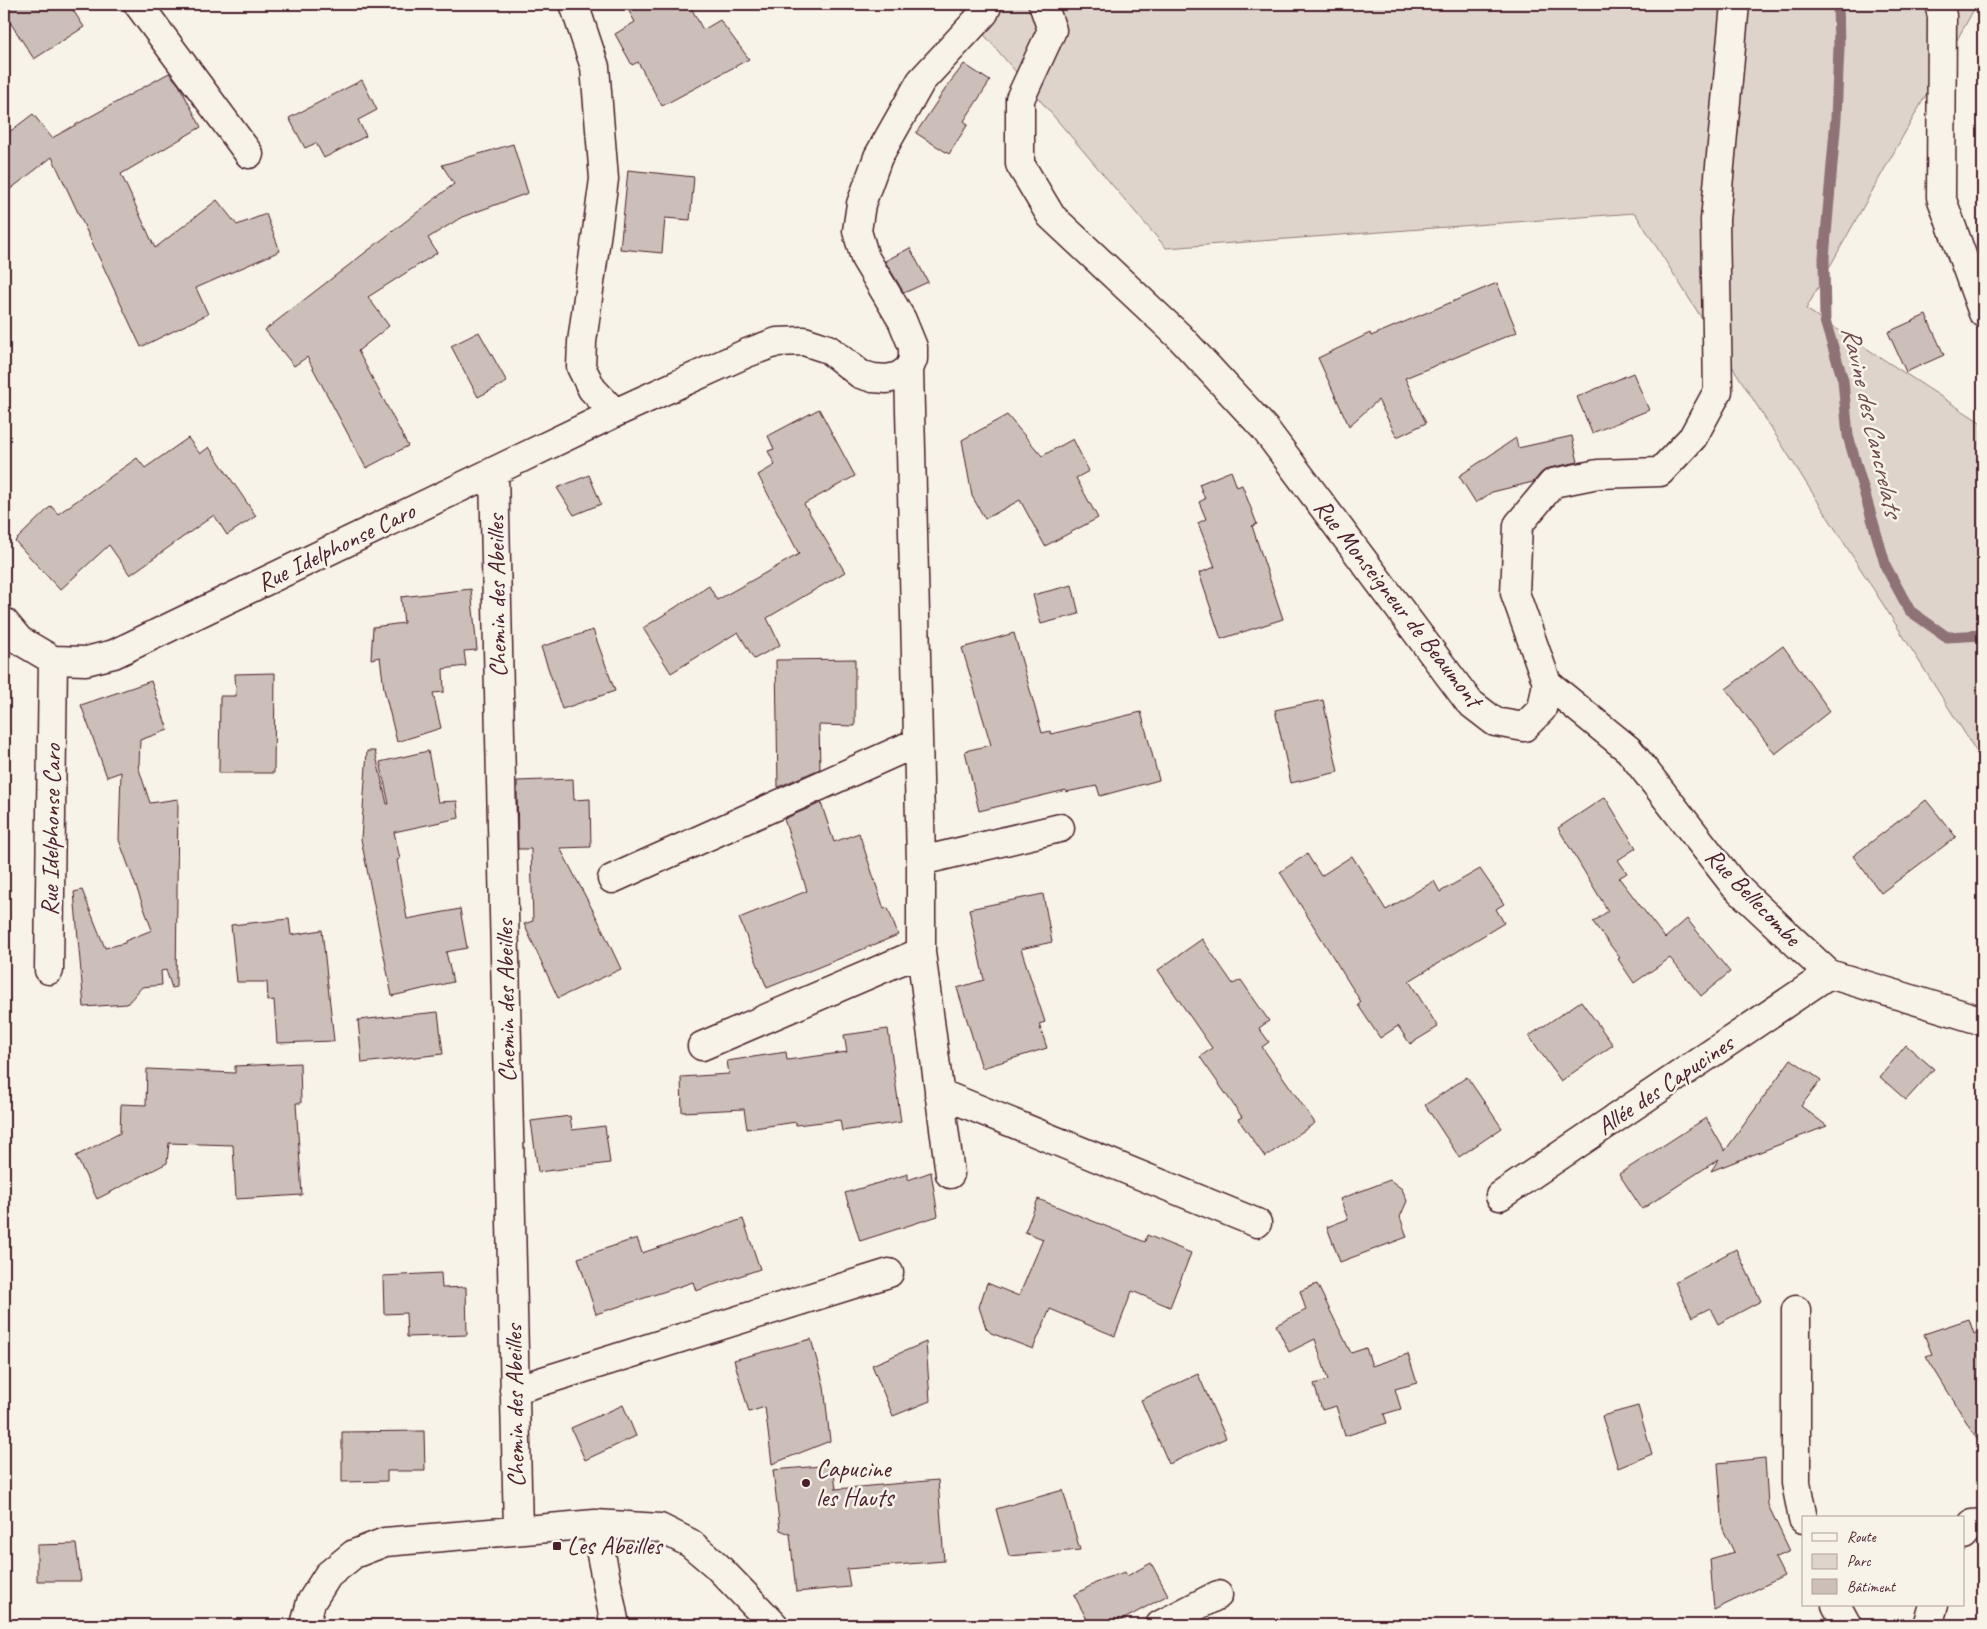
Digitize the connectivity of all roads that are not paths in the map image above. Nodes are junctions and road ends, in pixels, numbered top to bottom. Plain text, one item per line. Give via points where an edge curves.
1 (138, 4) edge
2 (574, 4) edge
3 (988, 4) edge
4 (1043, 4) edge
5 (1735, 4) edge
6 (1939, 4) edge
7 (249, 154) dead end
8 (1983, 314) edge
9 (909, 369) junction
10 (615, 414) junction
11 (494, 472) junction
12 (4, 622) edge
13 (53, 660) junction
14 (1547, 683) junction
15 (918, 742) junction
16 (1060, 828) dead end
17 (921, 862) junction
18 (612, 879) dead end
19 (921, 952) junction
20 (49, 970) dead end
21 (1830, 974) junction
22 (1983, 1021) edge
23 (702, 1046) dead end
24 (939, 1093) junction
25 (950, 1174) dead end
26 (1500, 1196) dead end
27 (1257, 1223) dead end
28 (890, 1274) dead end
29 (1796, 1310) dead end
30 (514, 1390) junction
31 (1802, 1516) edge
32 (1983, 1523) edge
33 (595, 1524) junction
34 (518, 1530) junction
35 (1964, 1534) edge
36 (1218, 1595) dead end
37 (1837, 1606) edge
38 (1934, 1606) edge
39 (305, 1625) edge
40 (615, 1625) edge
41 (774, 1625) edge
42 (1160, 1625) edge
43 (1847, 1625) edge
44 (1928, 1625) edge

1 - 7 street
2 - 10 street via 595,66 604,179 581,367 592,389
3 - 9 street via 984,14 921,81 878,157 861,204 857,231 865,258 914,346
4 - 14 street, Rue Monseigneur de Beaumont via 1052,30 1020,99 1020,164 1051,216 1180,336 1265,429 1469,702 1494,722 1524,727 1542,709
5 - 14 street via 1715,220 1718,391 1693,437 1660,472 1598,474 1553,483 1518,525 1515,593
6 - 8 street via 1942,16 1941,197
9 - 10 street via 887,380 873,378 860,374 828,348 804,341 777,342
9 - 15 street
10 - 11 street, Rue Idelphonse Caro
11 - 13 street, Rue Idelphonse Caro via 114,654 86,662
11 - 30 street, Chemin des Abeilles
12 - 13 street, Rue Idelphonse Caro via 19,640
13 - 20 street, Rue Idelphonse Caro
14 - 21 street, Rue Bellecombe via 1629,750 1734,885
15 - 17 street
15 - 18 street
16 - 17 street
17 - 19 street
19 - 23 street
19 - 24 street
21 - 22 street, Rue Bellecombe
21 - 26 street, Allée des Capucines
24 - 25 street
24 - 27 street
28 - 30 street
29 - 31 street via 1796,1483
30 - 34 street, Chemin des Abeilles
32 - 35 street via 1972,1524
33 - 34 street
33 - 40 street
33 - 41 street via 660,1528 690,1543
34 - 39 street via 385,1542 354,1554 328,1575 311,1602
36 - 42 street
37 - 43 street
38 - 44 street

